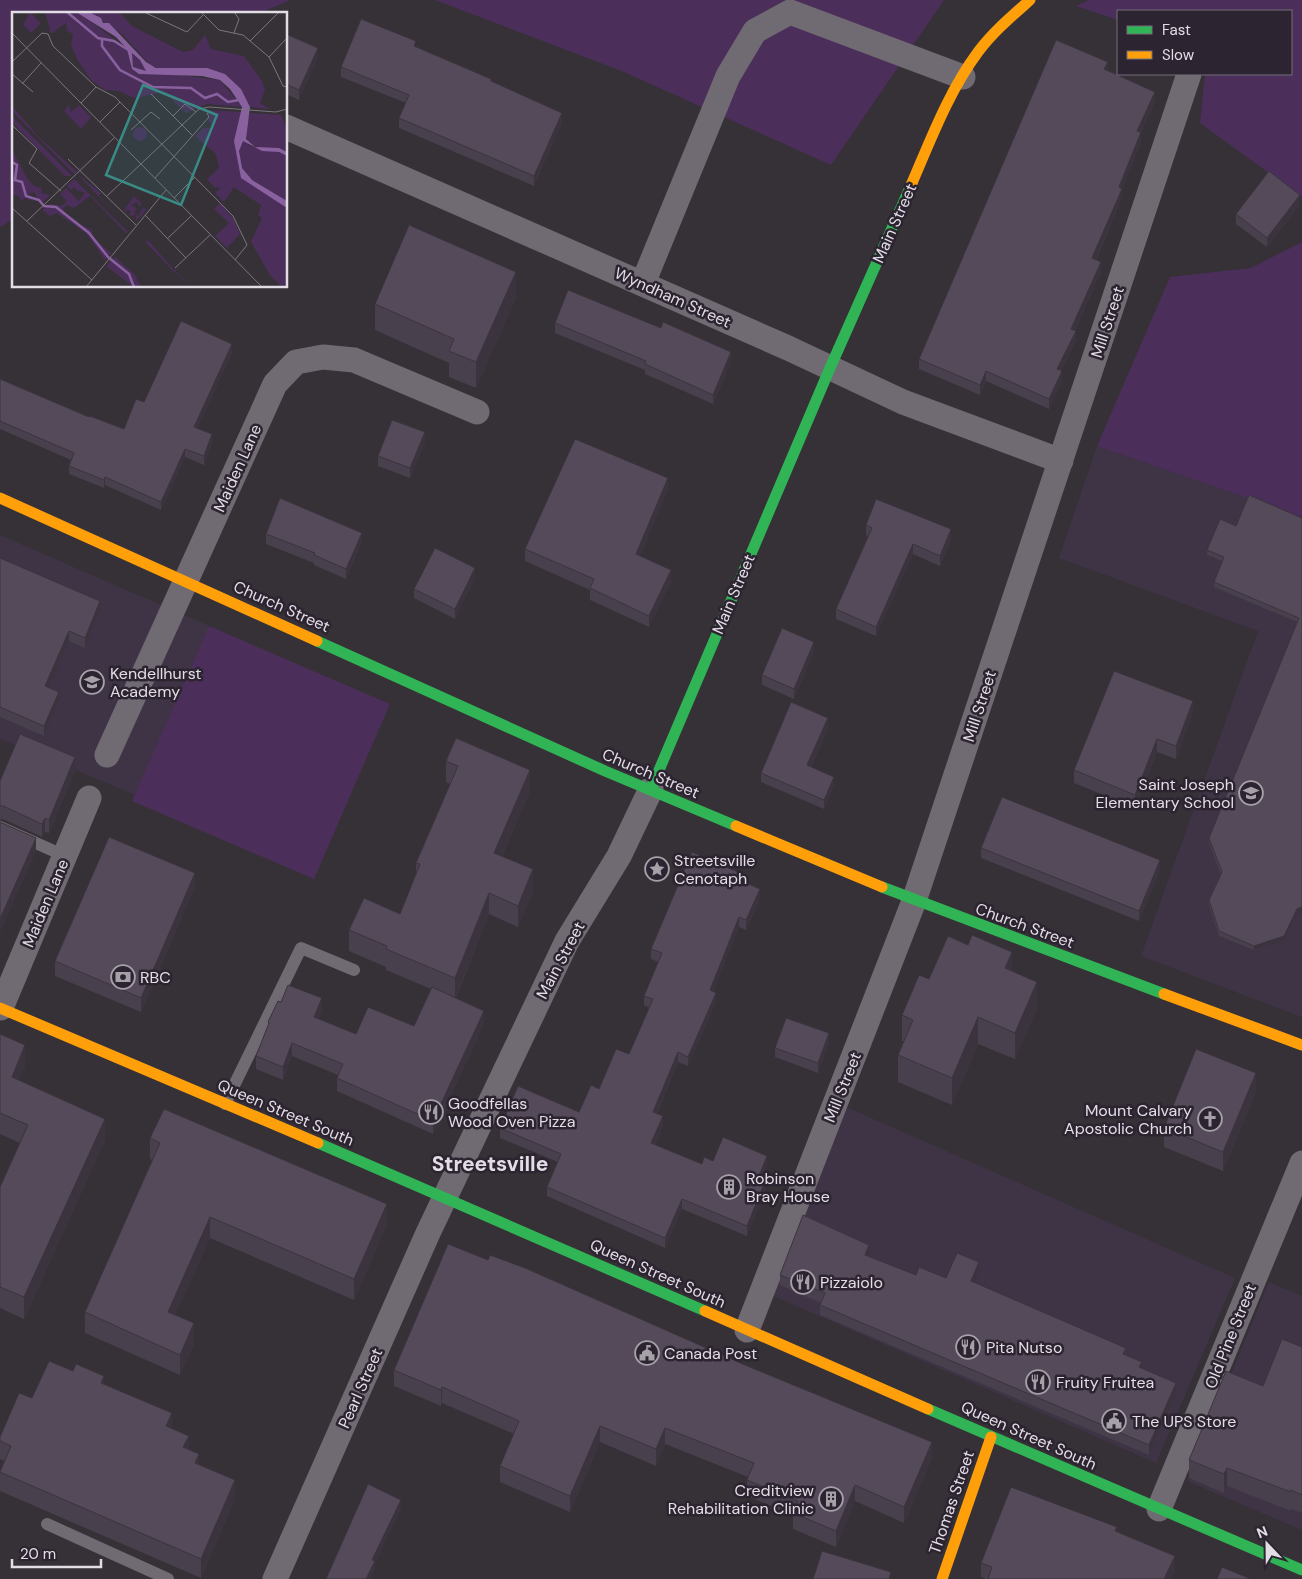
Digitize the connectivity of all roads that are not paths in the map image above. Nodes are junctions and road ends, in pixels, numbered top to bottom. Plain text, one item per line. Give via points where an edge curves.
1 (1030, 0) edge
2 (1189, 75) edge
3 (963, 77) junction
4 (288, 129) edge
5 (643, 284) junction
6 (830, 368) junction
7 (477, 412) dead end
8 (1061, 461) junction
9 (0, 498) edge
10 (187, 581) junction
11 (107, 755) dead end
12 (651, 790) junction
13 (89, 798) dead end
14 (0, 827) edge
15 (65, 856) junction
16 (914, 901) junction
17 (354, 970) dead end
18 (0, 1008) edge
19 (1302, 1045) edge
20 (225, 1104) junction
21 (1302, 1163) edge
22 (446, 1198) junction
23 (747, 1330) junction
24 (991, 1436) junction
25 (1158, 1509) junction
26 (47, 1524) dead end
27 (1302, 1570) edge
28 (168, 1579) edge
29 (275, 1579) edge
30 (942, 1579) edge

1 - 3 street, Main Street via 978,52
2 - 8 street, Mill Street
3 - 5 street via 790,12 755,31 728,76
3 - 6 street, Main Street via 948,101
4 - 5 street, Wyndham Street
5 - 6 street, Wyndham Street
6 - 8 street, Wyndham Street via 903,402
6 - 12 street, Main Street
7 - 10 street, Maiden Lane via 354,360 323,356 296,362 275,384
8 - 16 street, Mill Street
9 - 10 street, Church Street
10 - 11 street, Maiden Lane
10 - 12 street, Church Street
12 - 16 street, Church Street
12 - 22 street, Main Street via 619,856 567,941
13 - 15 street, Maiden Lane
14 - 15 lane
15 - 18 street, Maiden Lane
16 - 19 street, Church Street
16 - 23 street, Mill Street
17 - 20 lane via 301,948
18 - 20 street, Queen Street South
20 - 22 street, Queen Street South
21 - 25 street, Old Pine Street
22 - 23 street, Queen Street South
22 - 29 street, Pearl Street
23 - 24 street, Queen Street South
24 - 25 street, Queen Street South
24 - 30 street, Thomas Street
25 - 27 street, Queen Street South
26 - 28 lane

